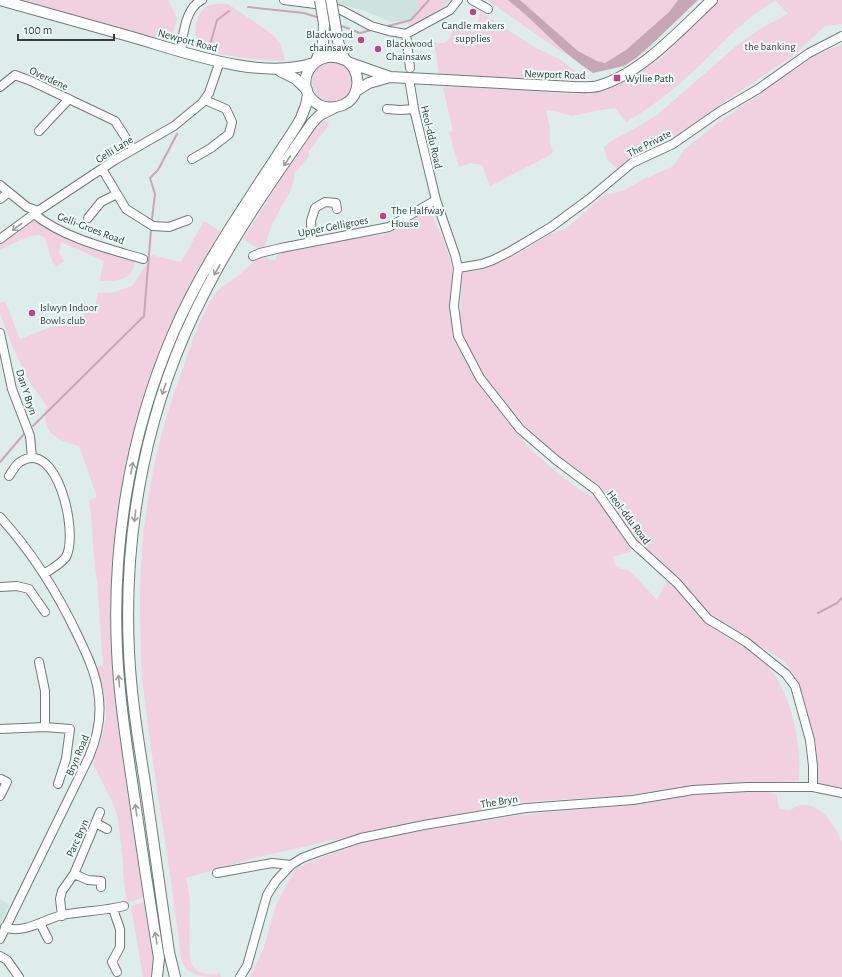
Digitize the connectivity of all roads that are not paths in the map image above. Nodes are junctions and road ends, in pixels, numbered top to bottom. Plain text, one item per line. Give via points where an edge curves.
1 (0, 0) edge
2 (202, 0) edge
3 (284, 0) edge
4 (320, 0) edge
5 (331, 0) edge
6 (458, 0) edge
7 (472, 0) edge
8 (712, 0) edge
9 (488, 9) dead end
10 (406, 34) junction
11 (842, 36) edge
12 (181, 51) junction
13 (220, 61) junction
14 (315, 62) junction
15 (348, 62) junction
16 (410, 68) dead end
17 (278, 70) junction
18 (390, 77) junction
19 (409, 78) junction
20 (0, 87) edge
21 (356, 91) junction
22 (307, 92) junction
23 (69, 99) junction
24 (205, 100) junction
25 (394, 100) dead end
26 (334, 108) junction
27 (414, 109) junction
28 (39, 131) dead end
29 (133, 149) junction
30 (192, 159) dead end
31 (102, 169) junction
32 (0, 185) edge
33 (8, 193) junction
34 (117, 194) junction
35 (0, 200) edge
36 (436, 200) junction
37 (337, 209) dead end
38 (36, 212) junction
39 (88, 218) dead end
40 (188, 220) dead end
41 (0, 239) edge
42 (312, 242) junction
43 (253, 256) dead end
44 (143, 259) dead end
45 (458, 268) junction
46 (0, 333) edge
47 (32, 458) junction
48 (9, 476) dead end
49 (0, 517) edge
50 (44, 574) junction
51 (0, 587) edge
52 (45, 612) dead end
53 (39, 662) dead end
54 (45, 727) junction
55 (0, 729) edge
56 (1, 779) dead end
57 (58, 784) dead end
58 (813, 787) junction
59 (842, 793) edge
60 (0, 796) edge
61 (100, 812) dead end
62 (96, 824) junction
63 (107, 828) dead end
64 (291, 865) junction
65 (217, 873) dead end
66 (74, 874) junction
67 (101, 887) dead end
68 (124, 906) dead end
69 (113, 909) junction
70 (62, 916) junction
71 (40, 923) junction
72 (5, 927) junction
73 (0, 939) edge
74 (48, 939) dead end
75 (0, 956) edge
76 (118, 972) dead end
77 (19, 977) edge
78 (157, 977) edge
79 (175, 977) edge
80 (240, 977) edge

1 - 12 main road, Newport Road
2 - 12 street via 189,15
3 - 10 street via 341,10 371,26
4 - 14 main road, bridge via 324,24 323,43
5 - 15 main road, bridge via 338,42
6 - 10 street via 450,10
7 - 9 street
8 - 19 main road, Newport Road via 655,54 621,76 599,86 567,87
10 - 16 street
11 - 45 street, The Private via 808,52 758,89 672,144 632,163 551,227 493,260
12 - 13 main road, Newport Road
13 - 17 main road, Newport Road
13 - 24 street, Gelli Lane
14 - 15 main road via 330,56
14 - 17 main road, Newport Road via 300,68
14 - 22 main road via 306,78
15 - 18 main road, Newport Road
15 - 21 main road via 358,79
17 - 22 main road, Newport Road via 293,77
18 - 19 main road, Newport Road
18 - 21 main road, Newport Road
19 - 27 street, Heol-ddu Road
20 - 23 street, Overdene via 15,75
21 - 26 main road via 346,104
22 - 26 main road via 322,106
78 -> 22 main road via 159,958 125,731 117,649 118,567 126,499 145,411 172,335 196,286 230,228 301,118
23 - 28 street, Overdene
23 - 29 street, Overdene via 116,121
24 - 29 street, Gelli Lane via 174,126
24 - 30 street via 226,108 232,122 229,134
25 - 27 street via 390,109
26 -> 79 main road via 320,115 308,128 241,230 203,294 163,394 141,480 130,566 129,653 138,738 169,952
27 - 36 street, Heol-ddu Road
29 - 31 street, Gelli Lane
31 - 34 street
31 - 38 street, Gelli Lane
32 - 33 street, Gelli-Groes Road
33 - 35 street
33 - 38 street, Gelli-Groes Road
34 - 39 street via 101,202
34 - 40 street via 126,209 153,226 169,227
36 - 42 street, Upper Gelligroes via 389,227
36 - 45 street, Heol-ddu Road
37 - 42 street via 336,202 325,202 315,208 311,222
38 -> 41 street, Gelli Lane
38 - 44 street, Gelli-Groes Road via 46,222 68,233
42 - 43 street, Upper Gelligroes
45 - 58 street, Heol-ddu Road via 454,306 458,336 480,378 520,429 596,490 633,543 677,583 708,619 746,642 786,674 794,686 810,740
46 - 47 street, Dan Y Bryn via 12,389 30,436
47 - 48 street via 20,462
47 - 50 street via 50,467 60,488 68,517 67,553 63,560
49 - 50 street, Bryn Road
50 - 72 street, Bryn Road via 92,666 98,691 99,728 80,777
51 - 52 street via 17,586 29,589
53 - 54 street via 45,691
54 - 55 street
54 - 57 street via 70,729 66,759
56 - 60 street via 8,782
58 - 59 street, The Bryn
58 - 64 street, The Bryn via 747,786 693,790 633,800 526,808 362,838 302,858
61 - 62 street, Parc Bryn
62 - 63 street
62 - 66 street, Parc Bryn
64 - 65 street via 272,863
64 - 80 street, The Bryn via 276,880 267,895 247,966
66 - 67 street, Parc Bryn via 88,880 101,881
66 - 70 street, Parc Bryn via 62,891
68 - 69 street
69 - 70 street
69 - 76 street via 120,929 120,947 112,962
70 - 71 street
71 - 72 street via 15,930
71 - 74 street
72 - 73 street, Bryn Road
75 - 77 street via 7,960

